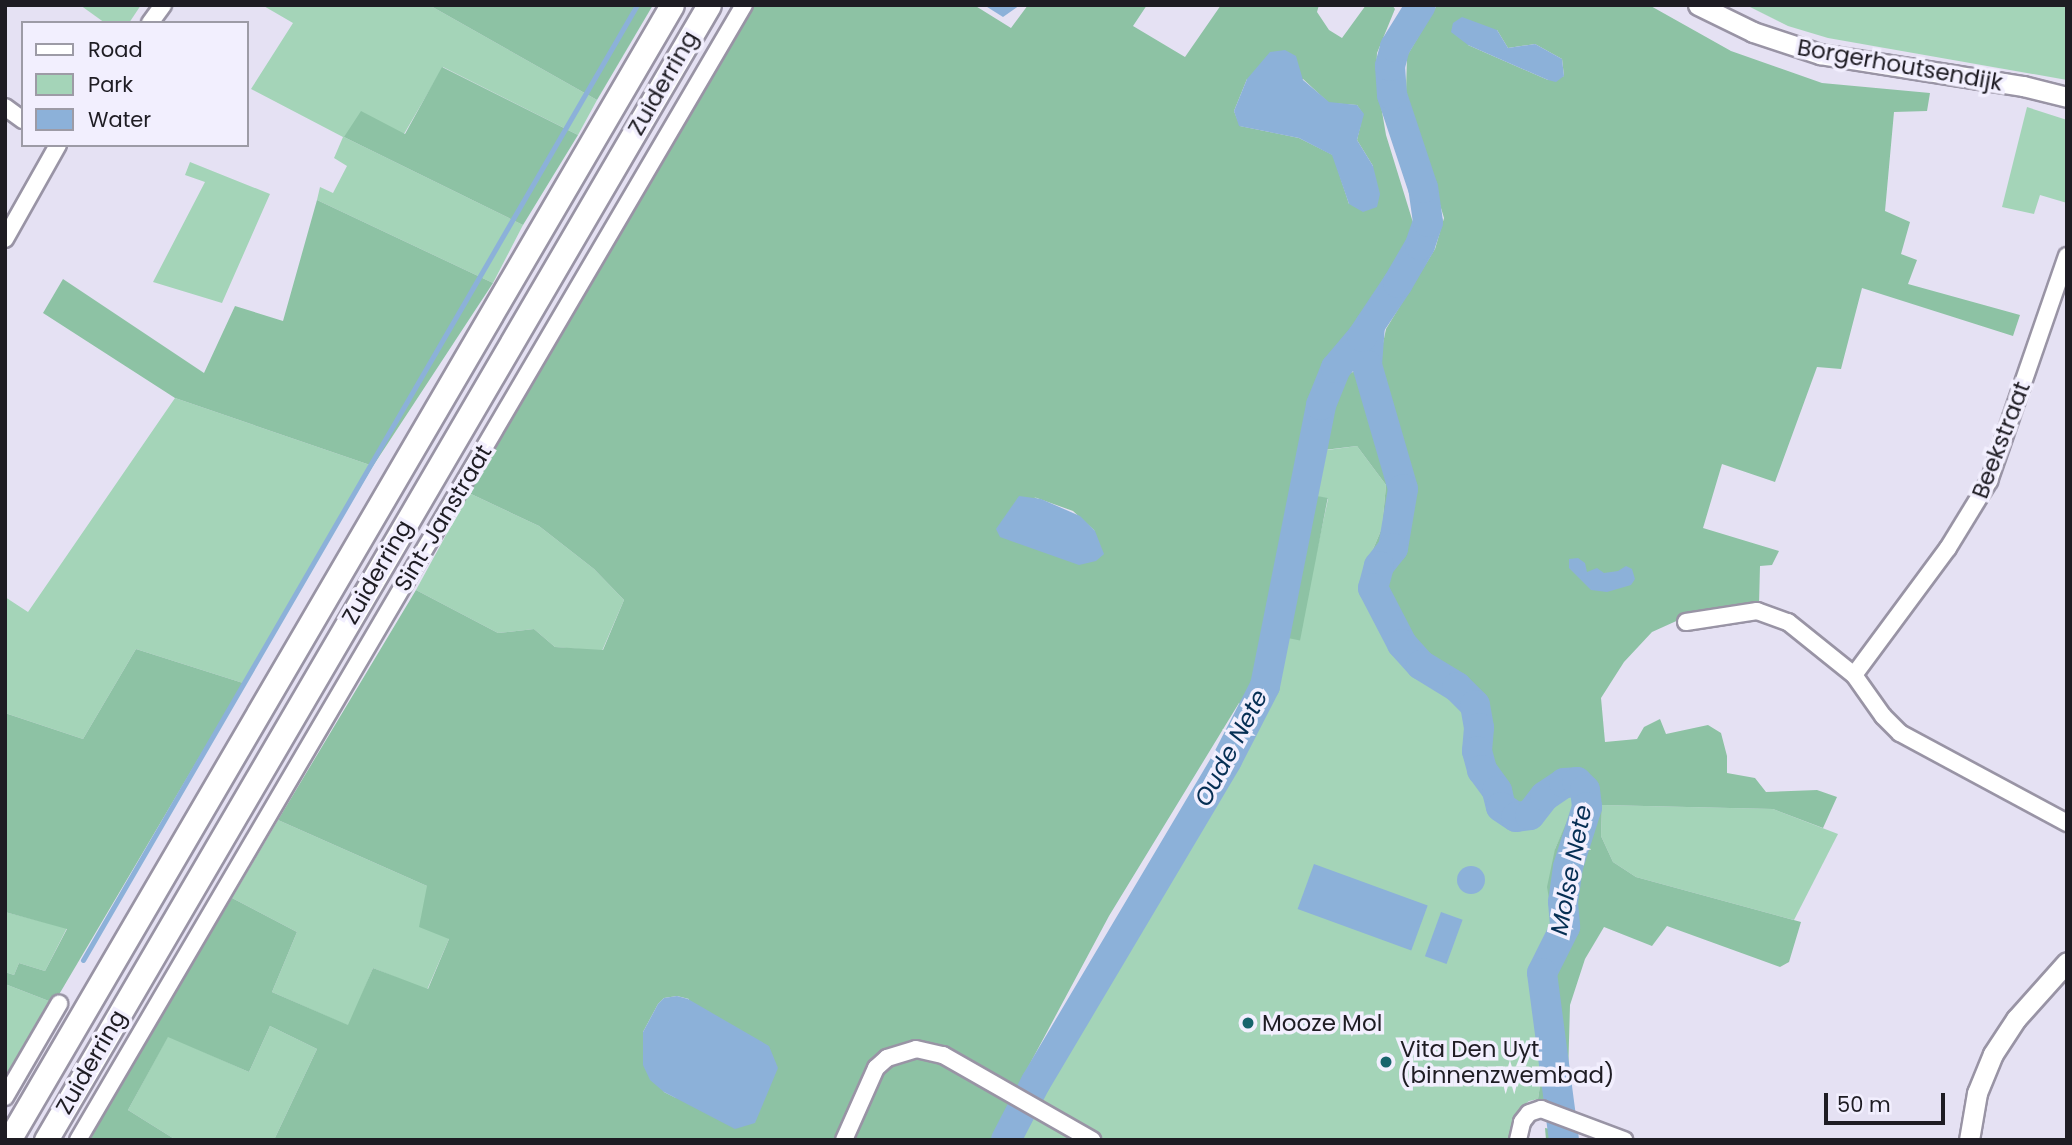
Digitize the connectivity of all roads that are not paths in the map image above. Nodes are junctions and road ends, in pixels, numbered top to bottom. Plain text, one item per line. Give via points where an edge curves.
1 (163, 5) edge
2 (672, 5) edge
3 (709, 5) edge
4 (744, 5) edge
5 (1698, 5) edge
6 (151, 21) edge
7 (2067, 97) edge
8 (5, 107) edge
9 (21, 119) edge
10 (57, 147) edge
11 (5, 239) edge
12 (2067, 256) edge
13 (1686, 622) dead end
14 (1854, 675) junction
15 (2067, 823) edge
16 (2066, 965) edge
17 (59, 1004) dead end
18 (5, 1097) edge
19 (9, 1140) edge
20 (46, 1140) edge
21 (78, 1140) edge
22 (845, 1140) edge
23 (1092, 1140) edge
24 (1518, 1140) edge
25 (1624, 1140) edge
26 (1969, 1140) edge

1 - 6 street
2 - 19 highway, Zuiderring
3 - 20 highway, Zuiderring
4 - 21 street, Sint-Janstraat
5 - 7 main road, Borgerhoutsendijk via 1753,32 1820,54
8 - 9 street
10 - 11 street
12 - 14 street, Beekstraat via 1989,481 1948,548
13 - 14 street via 1757,611 1808,634
14 - 15 street via 1900,733
16 - 26 main road via 2016,1019 1993,1054 1977,1093
17 - 18 street
22 - 23 street via 876,1068 887,1058 916,1049 943,1055
24 - 25 street via 1522,1122 1541,1109

